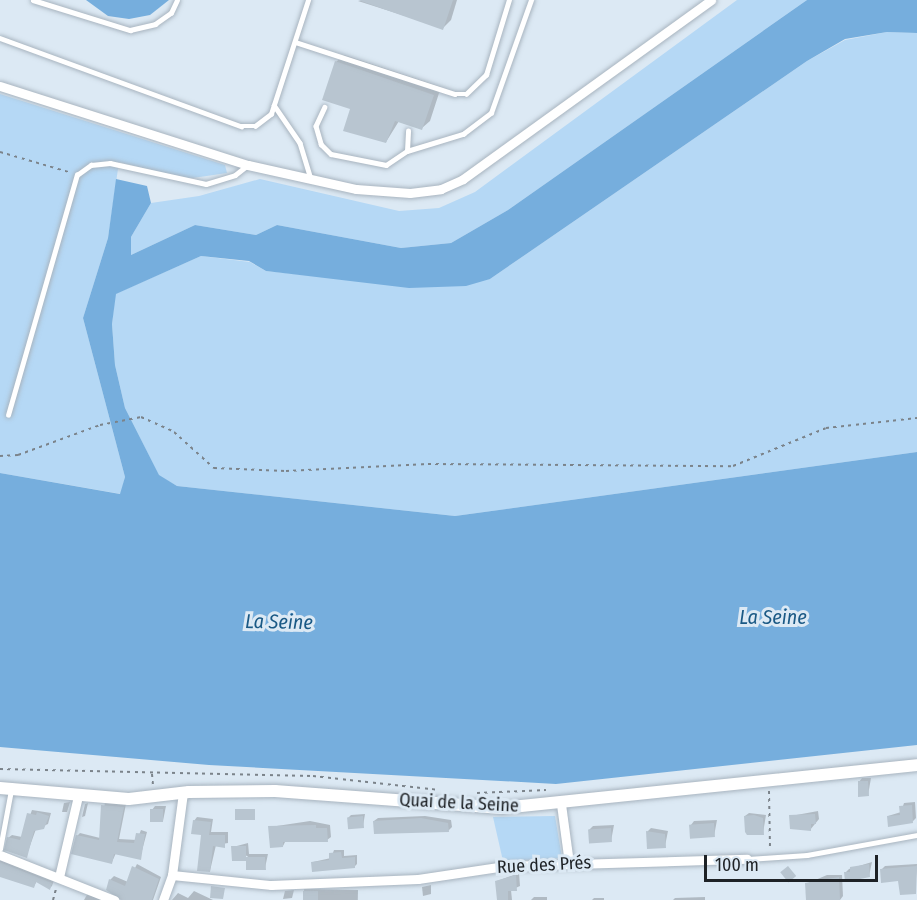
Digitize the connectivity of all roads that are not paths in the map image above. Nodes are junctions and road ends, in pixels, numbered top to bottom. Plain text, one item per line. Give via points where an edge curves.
1 (33, 0) edge
2 (177, 0) edge
3 (308, 0) edge
4 (509, 0) edge
5 (531, 0) edge
6 (711, 0) edge
7 (0, 38) edge
8 (295, 42) junction
9 (0, 86) edge
10 (274, 105) junction
11 (325, 107) dead end
12 (408, 131) dead end
13 (407, 151) junction
14 (248, 165) junction
15 (311, 180) junction
16 (8, 415) dead end
17 (917, 765) edge
18 (6, 788) edge
19 (183, 793) junction
20 (78, 796) junction
21 (561, 804) junction
22 (917, 835) edge
23 (0, 849) edge
24 (0, 855) edge
25 (747, 859) joint
26 (569, 862) junction
27 (172, 875) junction
28 (58, 877) junction
29 (114, 900) edge
30 (163, 900) edge

1 - 2 lane via 130,30 155,24 171,13
3 - 8 lane
4 - 8 lane via 486,75 466,94 455,94
5 - 13 lane via 491,113 463,134
6 - 15 street via 463,179 441,189 410,193
7 - 10 lane via 241,126 255,126 271,114
8 - 10 lane
9 - 14 street
10 - 15 lane via 300,143
11 - 13 lane via 316,126 321,144 331,154 387,165
12 - 13 lane
14 - 15 street
14 - 16 lane via 235,175 206,184 110,164 90,165 77,175
17 - 21 street, Quai de la Seine
18 - 20 street, Quai de la Seine
18 - 23 lane
19 - 20 street, Quai de la Seine via 129,799
19 - 21 street, Quai de la Seine via 274,791 502,808
19 - 27 street
20 - 28 street
21 - 26 street
22 - 25 lane, Rue des Prés via 771,860
24 - 28 street
25 - 26 street, Rue des Prés
26 - 27 street, Rue des Prés via 461,870 418,879 271,885
27 - 30 street
28 - 29 street

